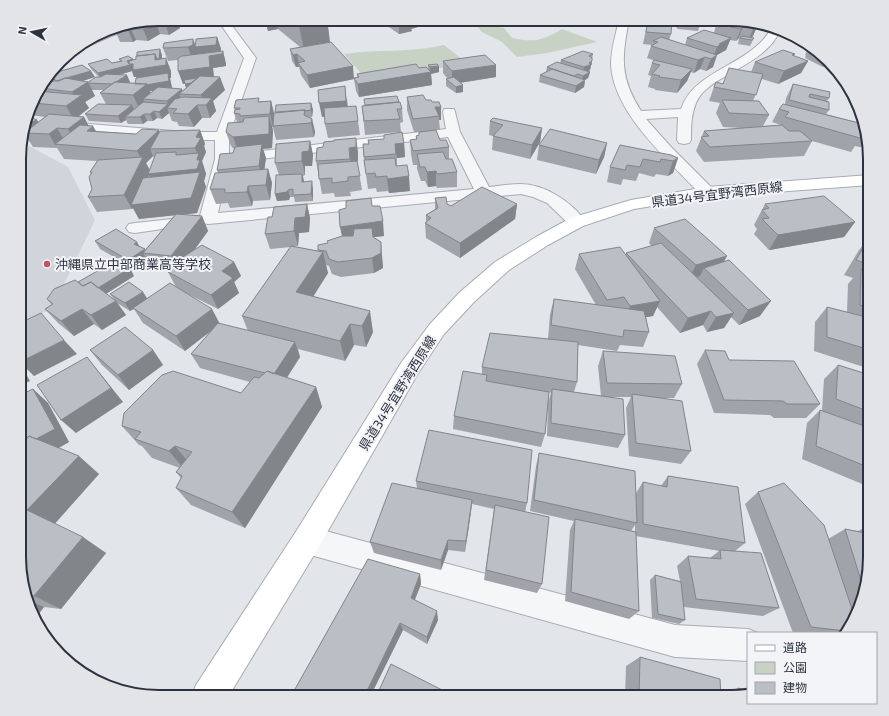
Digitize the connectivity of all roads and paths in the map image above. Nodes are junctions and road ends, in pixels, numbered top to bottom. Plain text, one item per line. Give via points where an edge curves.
1 (227, 26) edge
2 (623, 26) edge
3 (773, 33) edge
4 (449, 112) dead end
5 (685, 113) junction
6 (637, 115) junction
7 (59, 126) edge
8 (454, 132) junction
9 (222, 136) junction
10 (684, 140) dead end
11 (222, 159) junction
12 (863, 181) edge
13 (707, 192) junction
14 (484, 193) junction
15 (208, 219) junction
16 (577, 222) junction
17 (135, 228) dead end
18 (306, 540) junction
19 (747, 645) edge
20 (212, 690) edge

1 - 9 street via 250,58
2 - 6 street via 617,64 622,89
3 - 5 street via 762,48 749,58 706,83 694,96
4 - 8 street
5 - 6 street
5 - 10 street
6 - 13 street
7 - 9 street via 186,136
8 - 11 street
8 - 14 street
9 - 11 street
11 - 15 street
12 - 13 main road, 県道34号宜野湾西原線
13 - 16 main road, 県道34号宜野湾西原線 via 631,205
14 - 15 street
14 - 16 street via 521,189 536,191 558,202
15 - 17 street
16 - 18 main road, 県道34号宜野湾西原線 via 502,266 466,297 437,329 409,369
18 - 19 street via 675,642
18 - 20 main road, 県道34号宜野湾西原線

